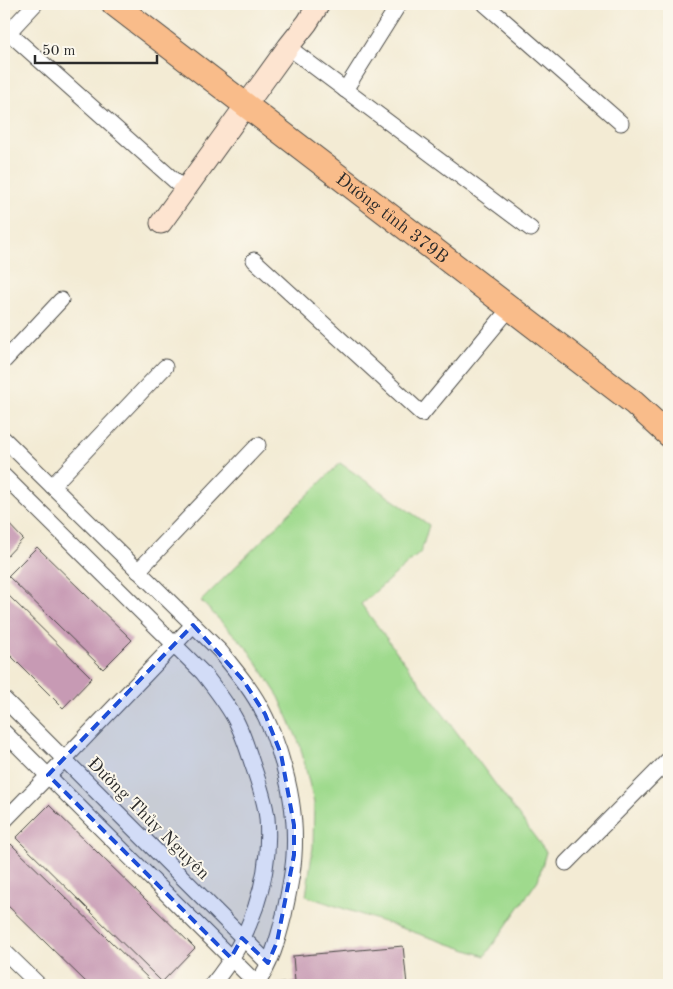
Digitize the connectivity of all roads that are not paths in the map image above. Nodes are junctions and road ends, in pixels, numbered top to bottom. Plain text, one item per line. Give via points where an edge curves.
1 (35, 4) edge
2 (114, 4) edge
3 (319, 4) edge
4 (399, 4) edge
5 (485, 4) edge
6 (6, 35) edge
7 (288, 47) junction
8 (345, 90) junction
9 (246, 106) junction
10 (622, 123) dead end
11 (185, 190) junction
12 (161, 223) dead end
13 (531, 229) dead end
14 (254, 260) dead end
15 (61, 300) dead end
16 (510, 308) junction
17 (4, 361) edge
18 (165, 367) dead end
19 (669, 435) edge
20 (4, 439) edge
21 (258, 445) dead end
22 (4, 476) edge
23 (52, 486) junction
24 (138, 571) junction
25 (193, 625) junction
26 (174, 644) junction
27 (4, 700) edge
28 (4, 732) edge
29 (64, 759) junction
30 (669, 759) edge
31 (48, 776) junction
32 (4, 821) edge
33 (566, 863) dead end
34 (242, 938) junction
35 (4, 951) edge
36 (232, 958) junction
37 (268, 963) junction
38 (256, 984) edge
39 (39, 985) edge
40 (212, 985) edge

1 - 6 street
2 - 9 main road, Đường tỉnh 379B
3 - 7 street
4 - 8 street
5 - 10 street
6 - 11 street
7 - 8 street
7 - 9 street
8 - 13 street
9 - 11 street
9 - 16 main road, Đường tỉnh 379B
11 - 12 street
14 - 16 street via 422,414
15 - 17 street
16 - 19 main road, Đường tỉnh 379B via 634,403
18 - 23 street
20 - 23 street
21 - 24 street
22 - 26 street
23 - 24 street
24 - 25 street
25 - 26 street
25 - 37 street via 243,680 265,714 281,754 294,825 294,855 289,895
26 - 29 street
26 - 34 street via 203,673 235,718 261,791 267,817 266,865 254,914
27 - 29 street, Đường Thủy Nguyên
28 - 31 street
29 - 31 street
29 - 34 street, Đường Thủy Nguyên
30 - 33 street
31 - 32 street
31 - 36 street
34 - 36 street
34 - 37 street, Đường Thủy Nguyên
35 - 39 street
36 - 38 street
36 - 40 street
37 - 38 street

